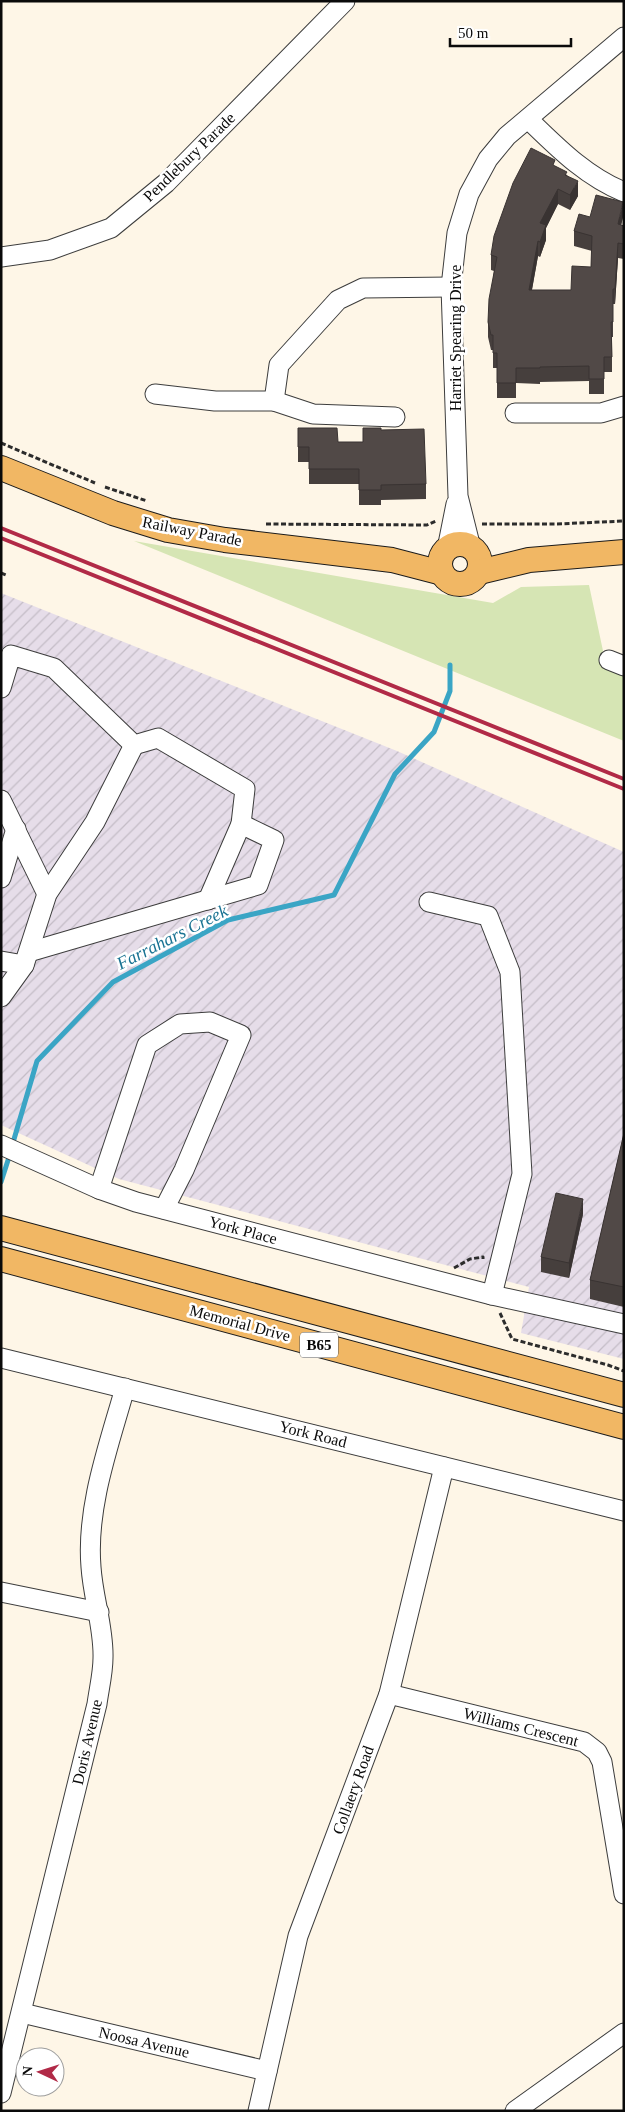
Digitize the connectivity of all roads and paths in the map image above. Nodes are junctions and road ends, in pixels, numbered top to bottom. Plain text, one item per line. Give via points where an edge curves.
1 (345, 1) edge
2 (624, 37) edge
3 (528, 119) junction
4 (624, 192) edge
5 (1, 257) edge
6 (451, 287) junction
7 (155, 394) dead end
8 (274, 401) junction
9 (624, 406) edge
10 (515, 413) dead end
11 (395, 417) dead end
12 (1, 444) edge
13 (1, 468) edge
14 (150, 502) dead end
15 (624, 521) edge
16 (263, 524) dead end
17 (458, 525) junction
18 (624, 552) edge
19 (475, 557) junction
20 (444, 559) junction
21 (1, 573) edge
22 (6, 575) dead end
23 (1, 688) edge
24 (134, 745) junction
25 (1, 800) edge
26 (241, 824) junction
27 (16, 829) junction
28 (1, 878) edge
29 (47, 894) junction
30 (208, 900) junction
31 (429, 902) dead end
32 (27, 958) junction
33 (1, 961) edge
34 (1, 997) edge
35 (1, 1145) edge
36 (99, 1188) junction
37 (164, 1209) junction
38 (11, 1231) edge
39 (8, 1261) edge
40 (492, 1295) junction
41 (624, 1324) edge
42 (1, 1358) edge
43 (624, 1371) edge
44 (125, 1388) junction
45 (624, 1395) edge
46 (624, 1427) edge
47 (444, 1467) junction
48 (624, 1511) edge
49 (1, 1592) edge
50 (99, 1612) junction
51 (388, 1694) junction
52 (624, 1894) edge
53 (22, 2012) junction
54 (624, 2033) edge
55 (267, 2071) junction
56 (1, 2093) edge
57 (258, 2111) edge
58 (515, 2111) edge

1 - 5 street, Pendlebury Parade via 166,183 111,228 50,250
2 - 3 street, Harriet Spearing Drive
3 - 4 street via 572,162
3 - 6 street, Harriet Spearing Drive via 507,136 488,159 469,194 457,233
6 - 8 street via 363,288 338,300 279,365
6 - 17 street, Harriet Spearing Drive
7 - 8 street via 215,401
8 - 11 street via 313,414
9 - 10 street via 601,413
12 - 14 path
13 - 20 main road, Railway Parade via 113,513 168,530 392,560
15 - 17 path
16 - 17 path via 427,525 442,518
17 - 19 street, Harriet Spearing Drive
17 - 20 street, Harriet Spearing Drive
18 - 19 main road via 529,560
19 - 20 main road via 460,544
19 - 20 main road via 473,579 461,584 448,580
21 - 22 path
23 - 24 street via 11,655 54,668
24 - 26 street via 158,738 245,789
24 - 29 street via 95,822
25 - 27 street
26 - 30 street
26 - 30 street via 274,840 258,885
27 - 28 street
27 - 29 street
29 - 32 street
30 - 32 street
31 - 40 street via 488,916 510,972 522,1174
32 - 33 street
32 - 34 street
35 - 36 street, York Place
36 - 37 street, York Place
36 - 37 street via 147,1045 180,1024 210,1022 241,1035 184,1170
37 - 40 street, York Place
38 - 45 main road, Memorial Drive / B65
39 - 46 main road, Memorial Drive / B65
40 - 41 street, York Place
40 - 43 path via 512,1339
42 - 44 street, York Road
44 - 47 street, York Road
44 - 50 street, Doris Avenue via 93,1515 91,1567
47 - 48 street, York Road
47 - 51 street, Collaery Road
49 - 50 street
50 - 53 street, Doris Avenue via 103,1658 97,1704
51 - 52 street, Williams Crescent via 584,1742 597,1752 602,1762
51 - 55 street, Collaery Road via 298,1936
53 - 55 street, Noosa Avenue
53 - 56 street, Doris Avenue
54 - 58 street
55 - 57 street, Collaery Road

